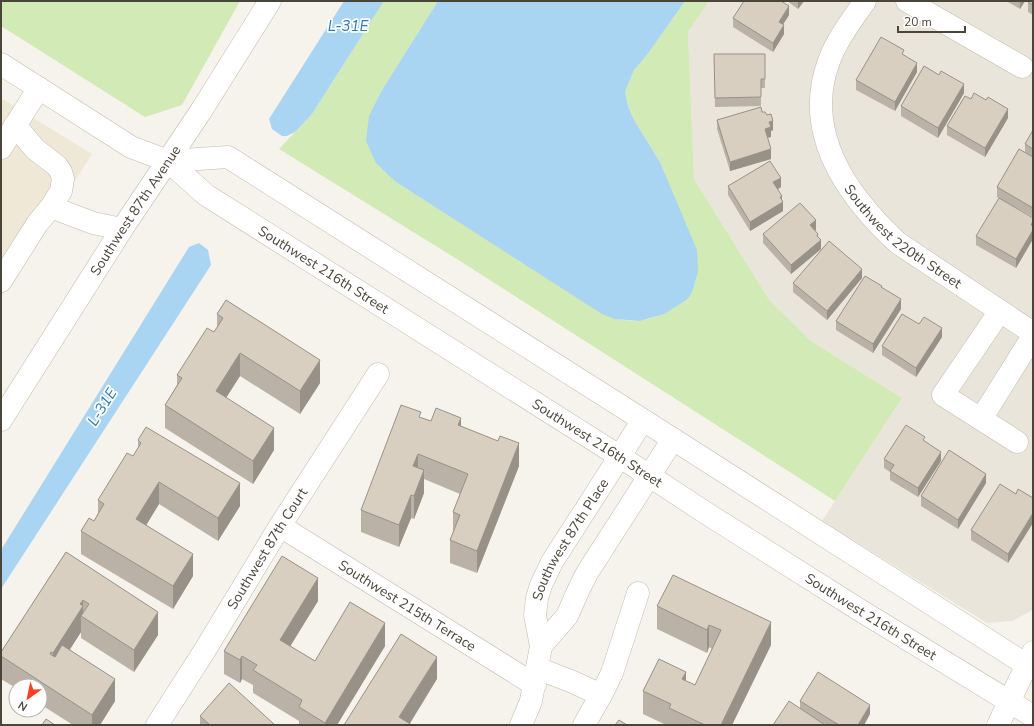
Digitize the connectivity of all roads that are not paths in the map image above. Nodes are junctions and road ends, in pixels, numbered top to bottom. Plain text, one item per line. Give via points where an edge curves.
1 (270, 1) edge
2 (865, 1) edge
3 (908, 1) edge
4 (1, 64) edge
5 (1022, 66) dead end
6 (39, 88) junction
7 (15, 125) junction
8 (1, 148) edge
9 (168, 161) junction
10 (51, 206) junction
11 (122, 230) junction
12 (1, 281) edge
13 (1000, 311) junction
14 (1033, 332) edge
15 (1033, 336) edge
16 (378, 374) dead end
17 (981, 419) junction
18 (1, 420) edge
19 (643, 420) junction
20 (674, 440) junction
21 (1017, 442) dead end
22 (620, 456) junction
23 (650, 476) junction
24 (280, 526) junction
25 (638, 593) dead end
26 (541, 646) junction
27 (1031, 662) edge
28 (536, 676) junction
29 (601, 695) junction
30 (1010, 700) junction
31 (1033, 716) edge
32 (157, 725) edge
33 (520, 725) edge
34 (584, 725) edge
35 (998, 725) edge

1 - 9 street, Southwest 87th Avenue
2 - 13 street, Southwest 220th Street via 841,36 829,60 821,87 823,131 831,156 860,204 883,228 905,248
3 - 5 street
4 - 6 street, Southwest 216th Street
6 - 7 street
6 - 9 street, Southwest 216th Street via 131,146
7 - 8 street
7 - 10 street via 35,149 61,172 63,179 60,191
9 - 11 street, Southwest 87th Avenue
9 - 19 street, Southwest 216th Street via 228,157
9 - 22 street, Southwest 216th Street via 206,195
10 - 11 street via 93,223
10 - 12 street
11 - 18 street, Southwest 87th Avenue
13 - 14 street, Southwest 220th Street
13 - 17 street via 943,395
15 - 17 street
16 - 24 street, Southwest 87th Court
17 - 21 street
19 - 20 street, Southwest 216th Street
19 - 22 street, Southwest 87th Place
20 - 23 street, Southwest 87th Place
20 - 27 street, Southwest 216th Street
22 - 23 street, Southwest 216th Street
22 - 26 street, Southwest 87th Place via 552,562 541,585 535,615
23 - 26 street, Southwest 87th Place via 587,573 567,616
23 - 30 street, Southwest 216th Street via 858,609
24 - 28 street, Southwest 215th Terrace
24 - 32 street, Southwest 87th Court
25 - 29 street via 616,661
26 - 28 street, Southwest 87th Place
27 - 30 street
28 - 29 street, Southwest 215th Terrace via 573,682
28 - 33 street, Southwest 87th Place via 531,701
29 - 34 street
30 - 31 street, Southwest 216th Street
30 - 35 street

